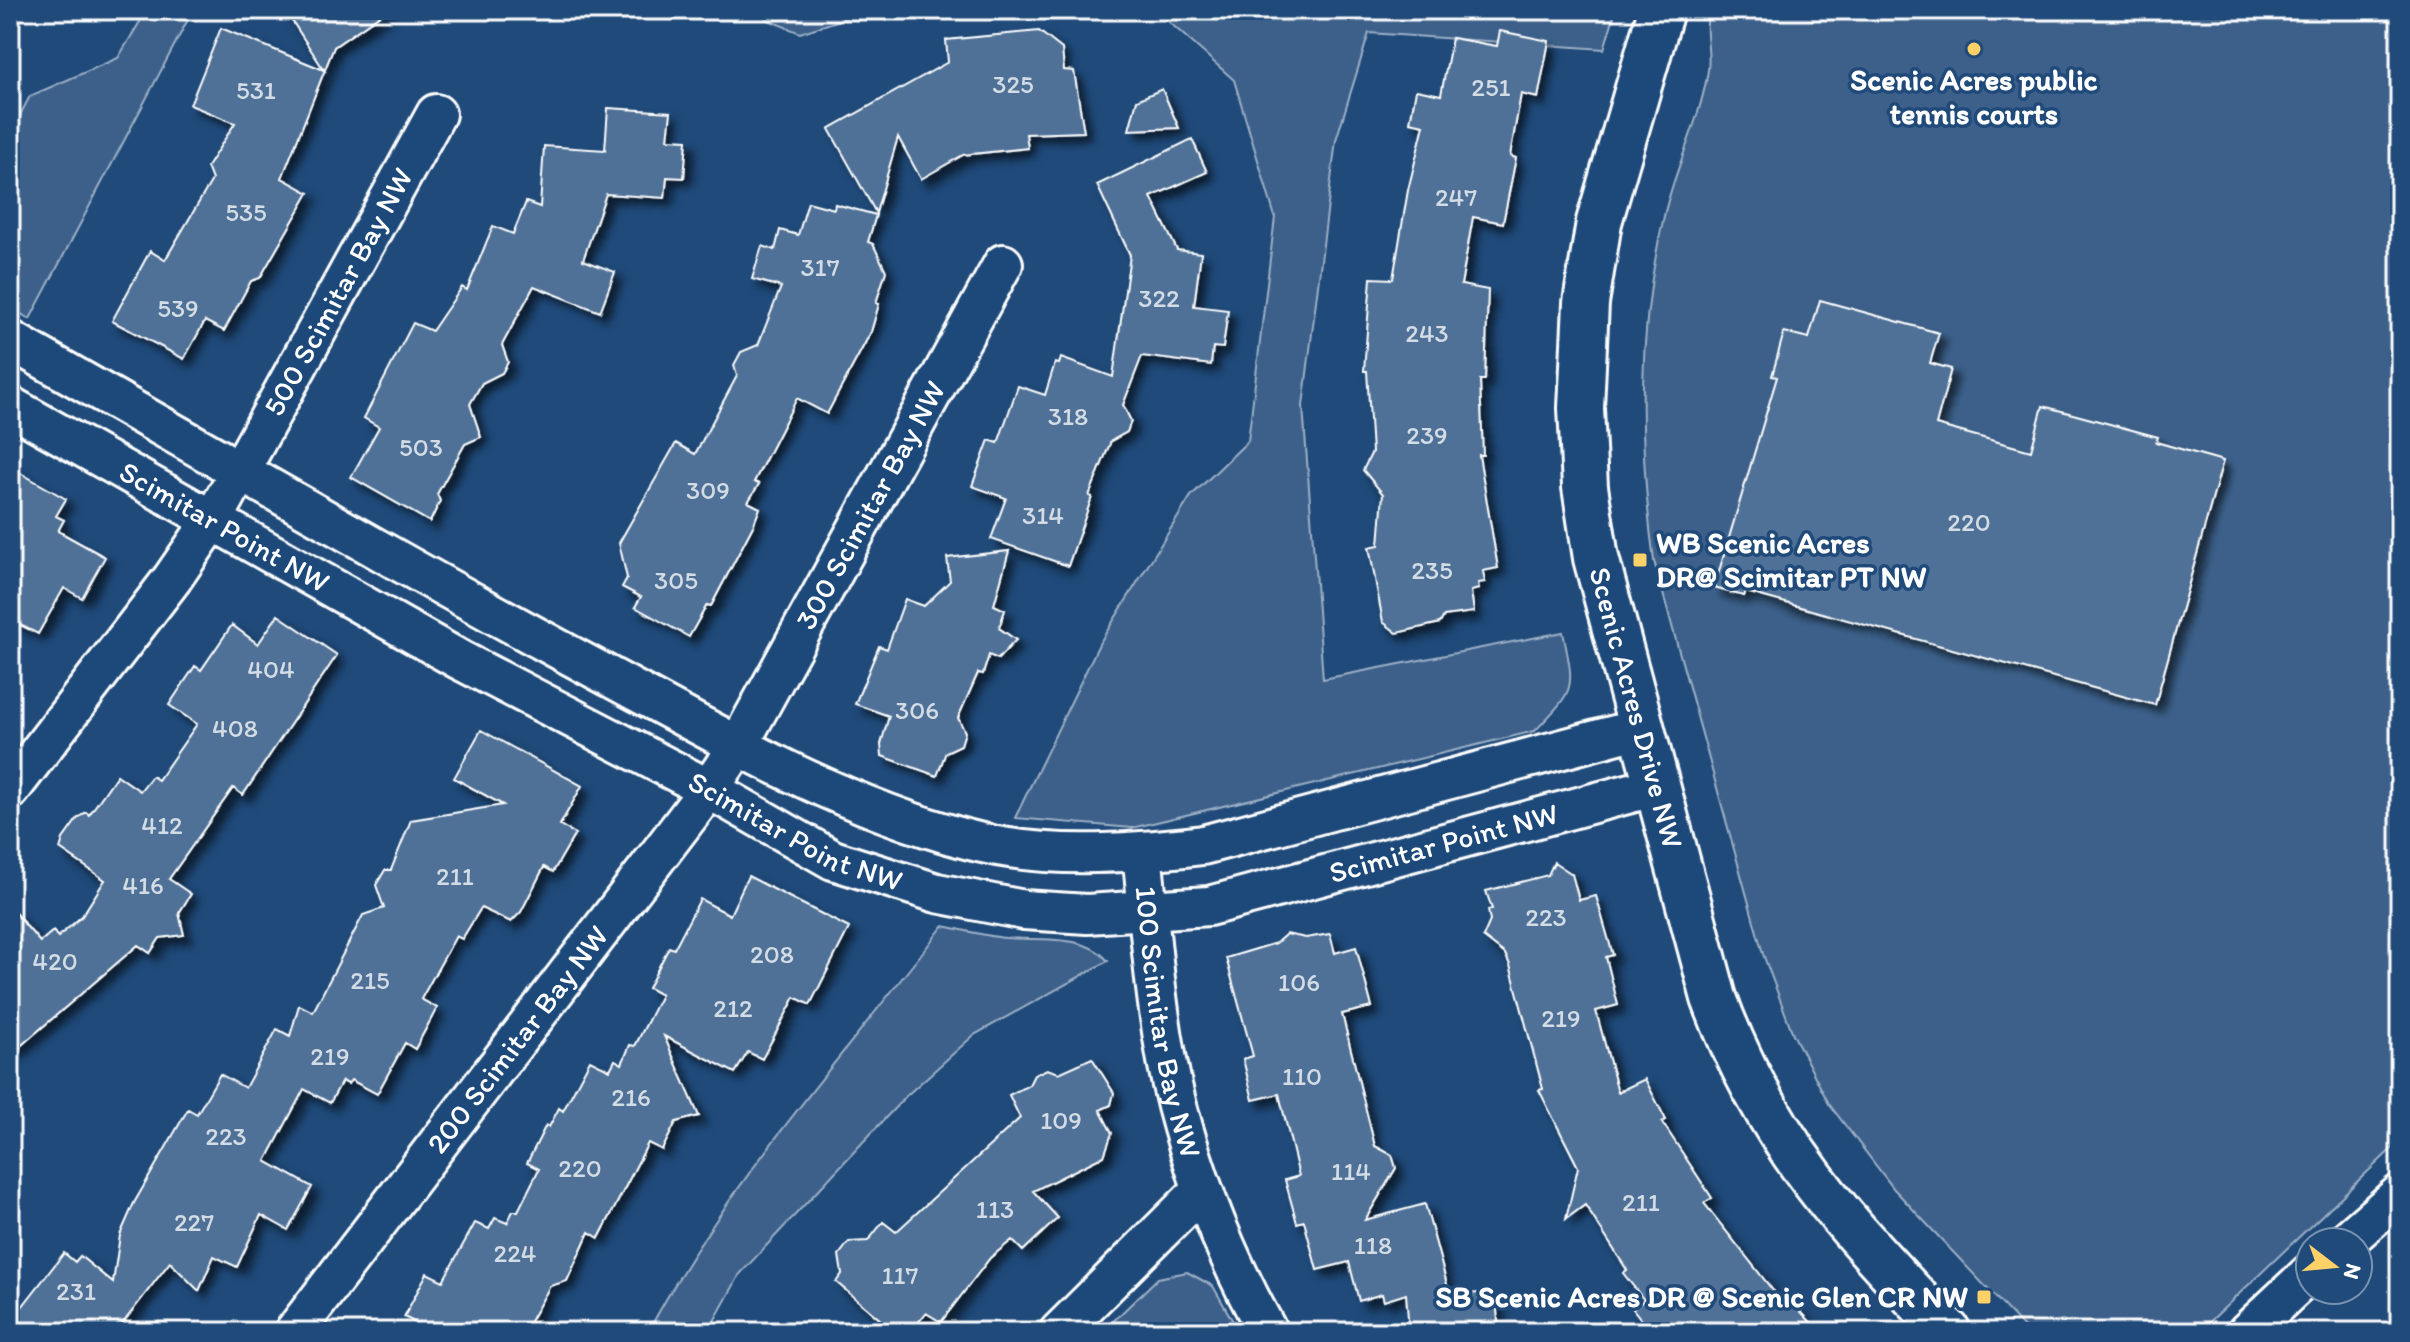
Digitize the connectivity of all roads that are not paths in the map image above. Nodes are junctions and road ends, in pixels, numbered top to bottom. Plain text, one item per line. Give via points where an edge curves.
1 (1661, 10) edge
2 (436, 114) dead end
3 (1003, 264) dead end
4 (10, 340) edge
5 (10, 406) edge
6 (240, 470) junction
7 (214, 518) junction
8 (1641, 728) junction
9 (738, 746) junction
10 (1657, 786) junction
11 (709, 789) junction
12 (10, 790) edge
13 (1142, 852) junction
14 (1149, 912) junction
15 (1202, 1190) junction
16 (2400, 1194) edge
17 (2363, 1226) edge
18 (2294, 1288) edge
19 (294, 1332) edge
20 (1059, 1332) edge
21 (1268, 1332) edge
22 (1948, 1332) edge
23 (2247, 1332) edge

1 - 8 street, Scenic Acres Drive NW via 1599,222 1586,303 1581,408 1596,558
2 - 6 street, 500 Scimitar Bay NW
3 - 9 street, 300 Scimitar Bay NW
4 - 6 street, Scimitar Point NW
5 - 7 street, Scimitar Point NW
6 - 7 street, 500 Scimitar Bay NW
6 - 9 street, Scimitar Point NW
7 - 11 street, Scimitar Point NW via 460,660
7 - 12 street, 500 Scimitar Bay NW
8 - 10 street, Scenic Acres Drive NW
8 - 13 street, Scimitar Point NW via 1203,845
9 - 11 street, 200 Scimitar Bay NW
9 - 13 street, Scimitar Point NW via 867,808 969,840 1053,851
10 - 14 street, Scimitar Point NW via 1209,906
10 - 22 street, Scenic Acres Drive NW via 1729,1041 1776,1129 1837,1215
11 - 14 street, Scimitar Point NW via 833,860 937,893 1024,910
11 - 19 street, 200 Scimitar Bay NW
13 - 14 street, 100 Scimitar Bay NW
14 - 15 street, 100 Scimitar Bay NW via 1176,1104
15 - 20 street, 100 Scimitar Bay NW
15 - 21 street, 100 Scimitar Bay NW via 1229,1258
16 - 17 street
18 - 23 street

